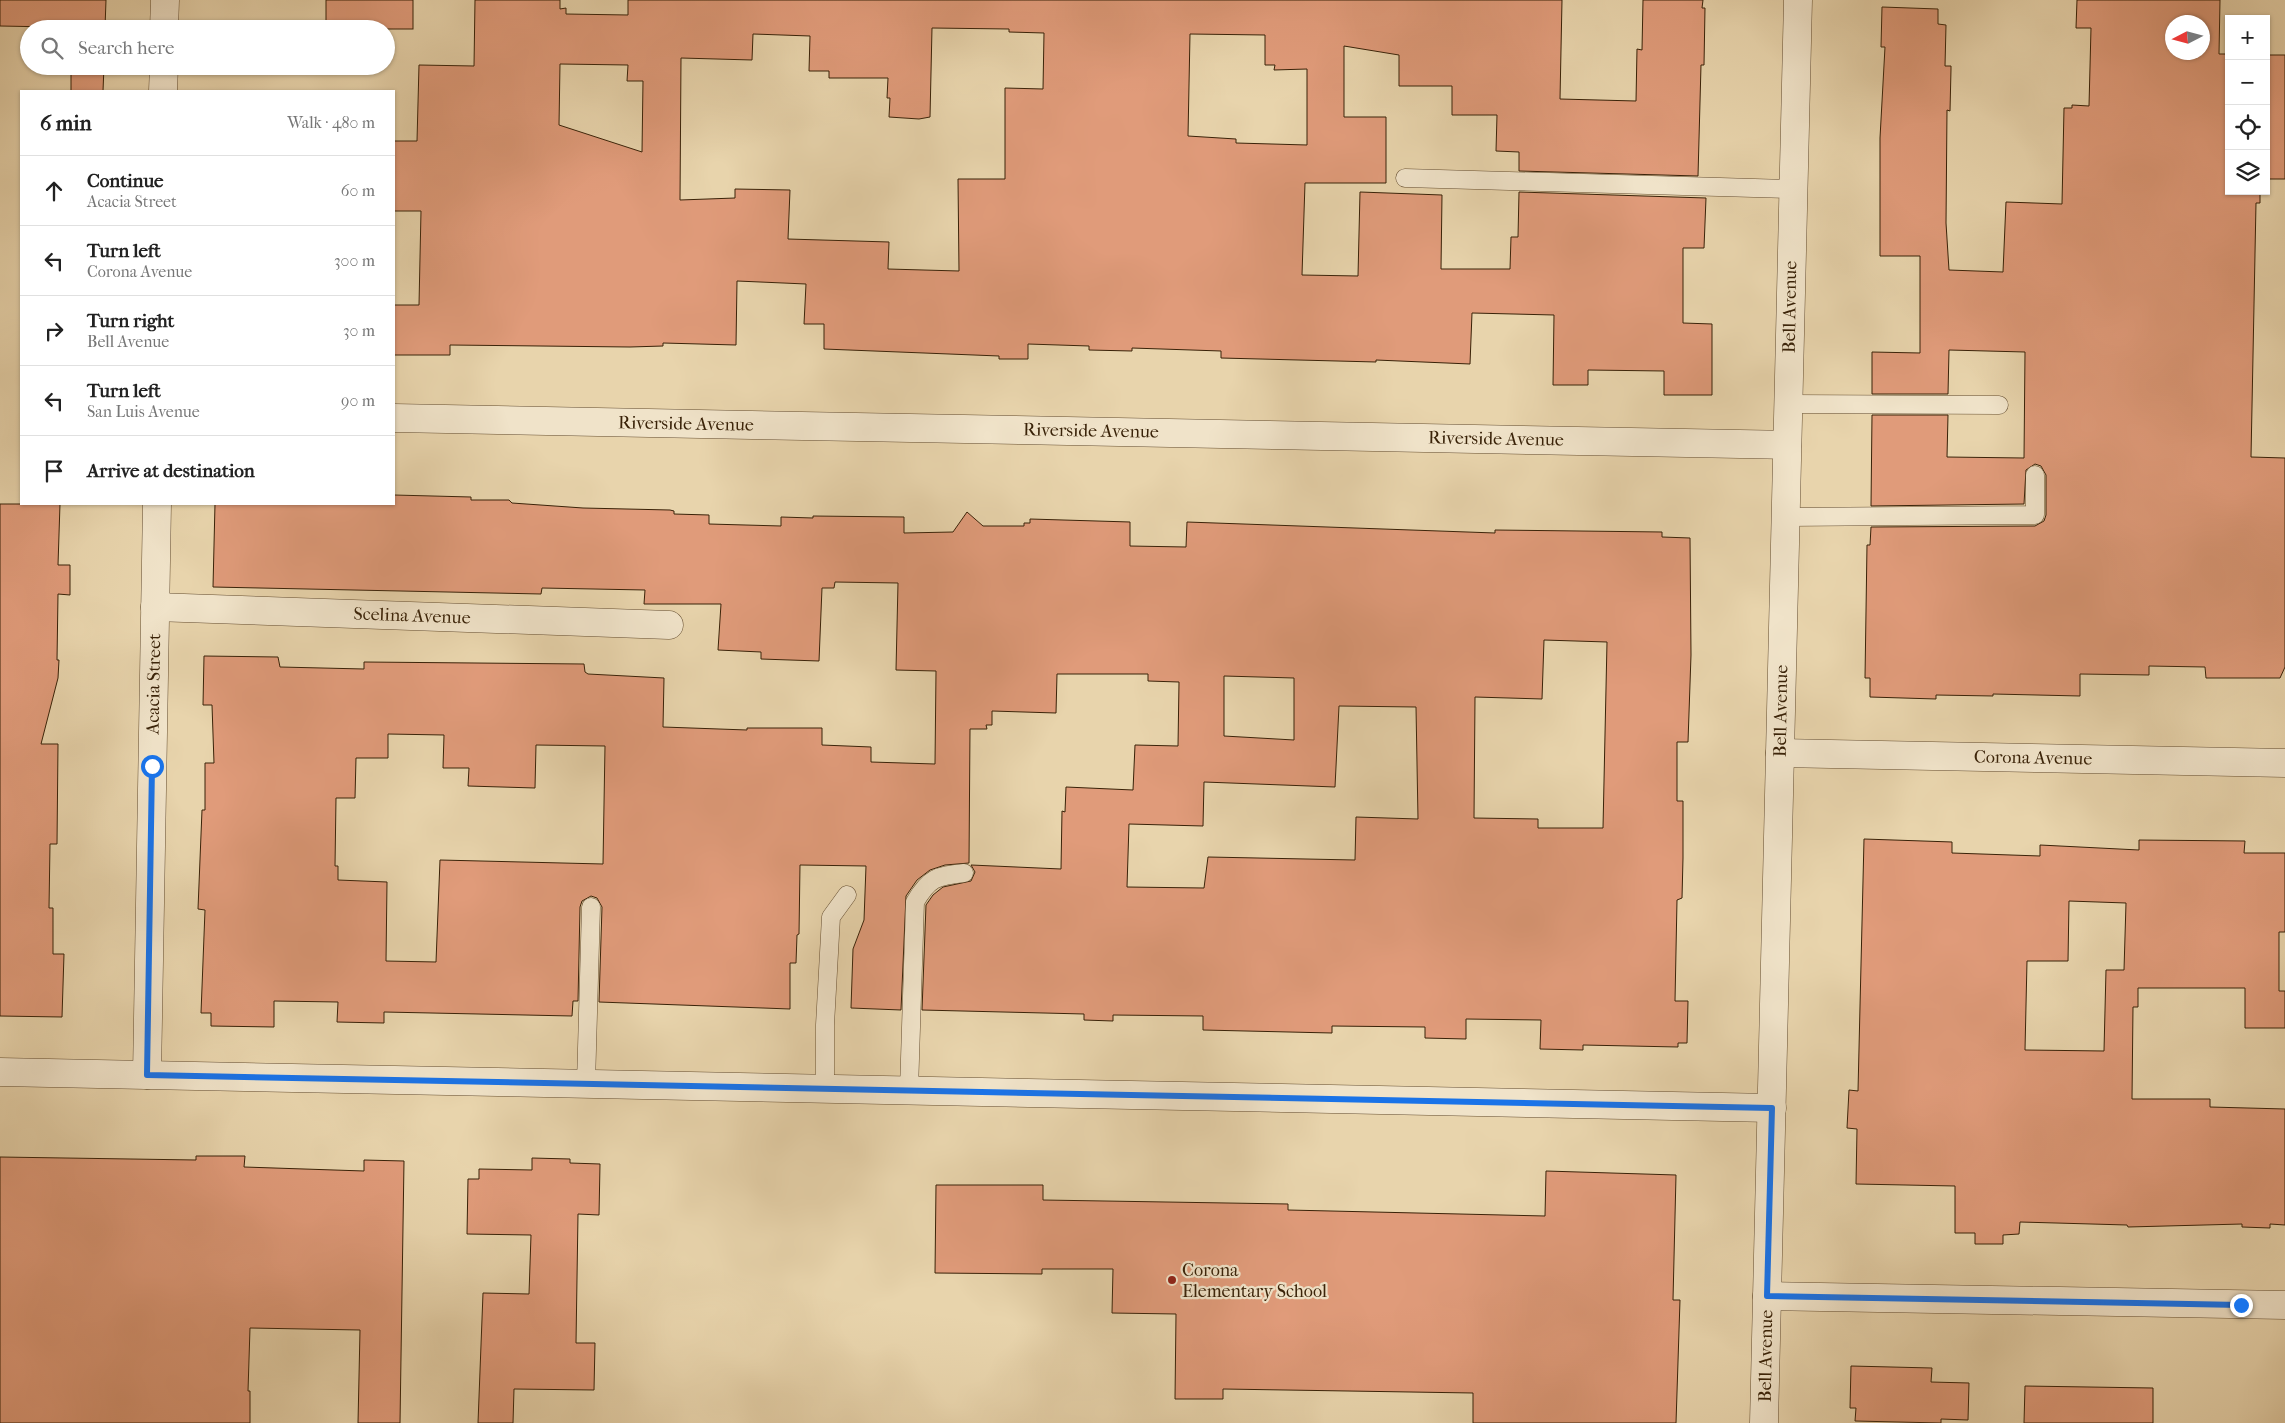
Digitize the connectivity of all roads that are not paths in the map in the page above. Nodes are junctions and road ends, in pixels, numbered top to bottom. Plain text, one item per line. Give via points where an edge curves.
1 (165, 0) edge
2 (1798, 0) edge
3 (164, 20) edge
4 (164, 75) edge
5 (163, 90) edge
6 (1405, 178) dead end
7 (1793, 189) junction
8 (1788, 404) junction
9 (1999, 405) dead end
10 (395, 418) edge
11 (1788, 445) junction
12 (2035, 475) dead end
13 (157, 505) edge
14 (1785, 517) junction
15 (155, 607) junction
16 (669, 626) dead end
17 (1780, 753) junction
18 (2285, 763) edge
19 (964, 873) dead end
20 (847, 895) dead end
21 (591, 907) dead end
22 (0, 1072) edge
23 (147, 1075) junction
24 (586, 1084) junction
25 (825, 1089) junction
26 (909, 1090) junction
27 (1772, 1108) junction
28 (1767, 1296) junction
29 (2285, 1306) edge
30 (1764, 1423) edge

1 - 3 street
2 - 7 street, Bell Avenue
4 - 5 street
6 - 7 lane
7 - 8 street, Bell Avenue
8 - 9 lane
8 - 11 street, Bell Avenue
10 - 11 street, Riverside Avenue
11 - 14 street, Bell Avenue
12 - 14 lane via 2035,515
13 - 15 street, Acacia Street
14 - 17 street, Bell Avenue
15 - 16 street, Scelina Avenue
15 - 23 street, Acacia Street
17 - 18 street, Corona Avenue
17 - 27 street, Bell Avenue
19 - 26 lane via 941,875 926,884 915,902
20 - 25 lane via 831,917
21 - 24 lane
22 - 23 street
23 - 24 street
24 - 25 street
25 - 26 street
26 - 27 street
27 - 28 street, Bell Avenue
28 - 29 street
28 - 30 street, Bell Avenue

